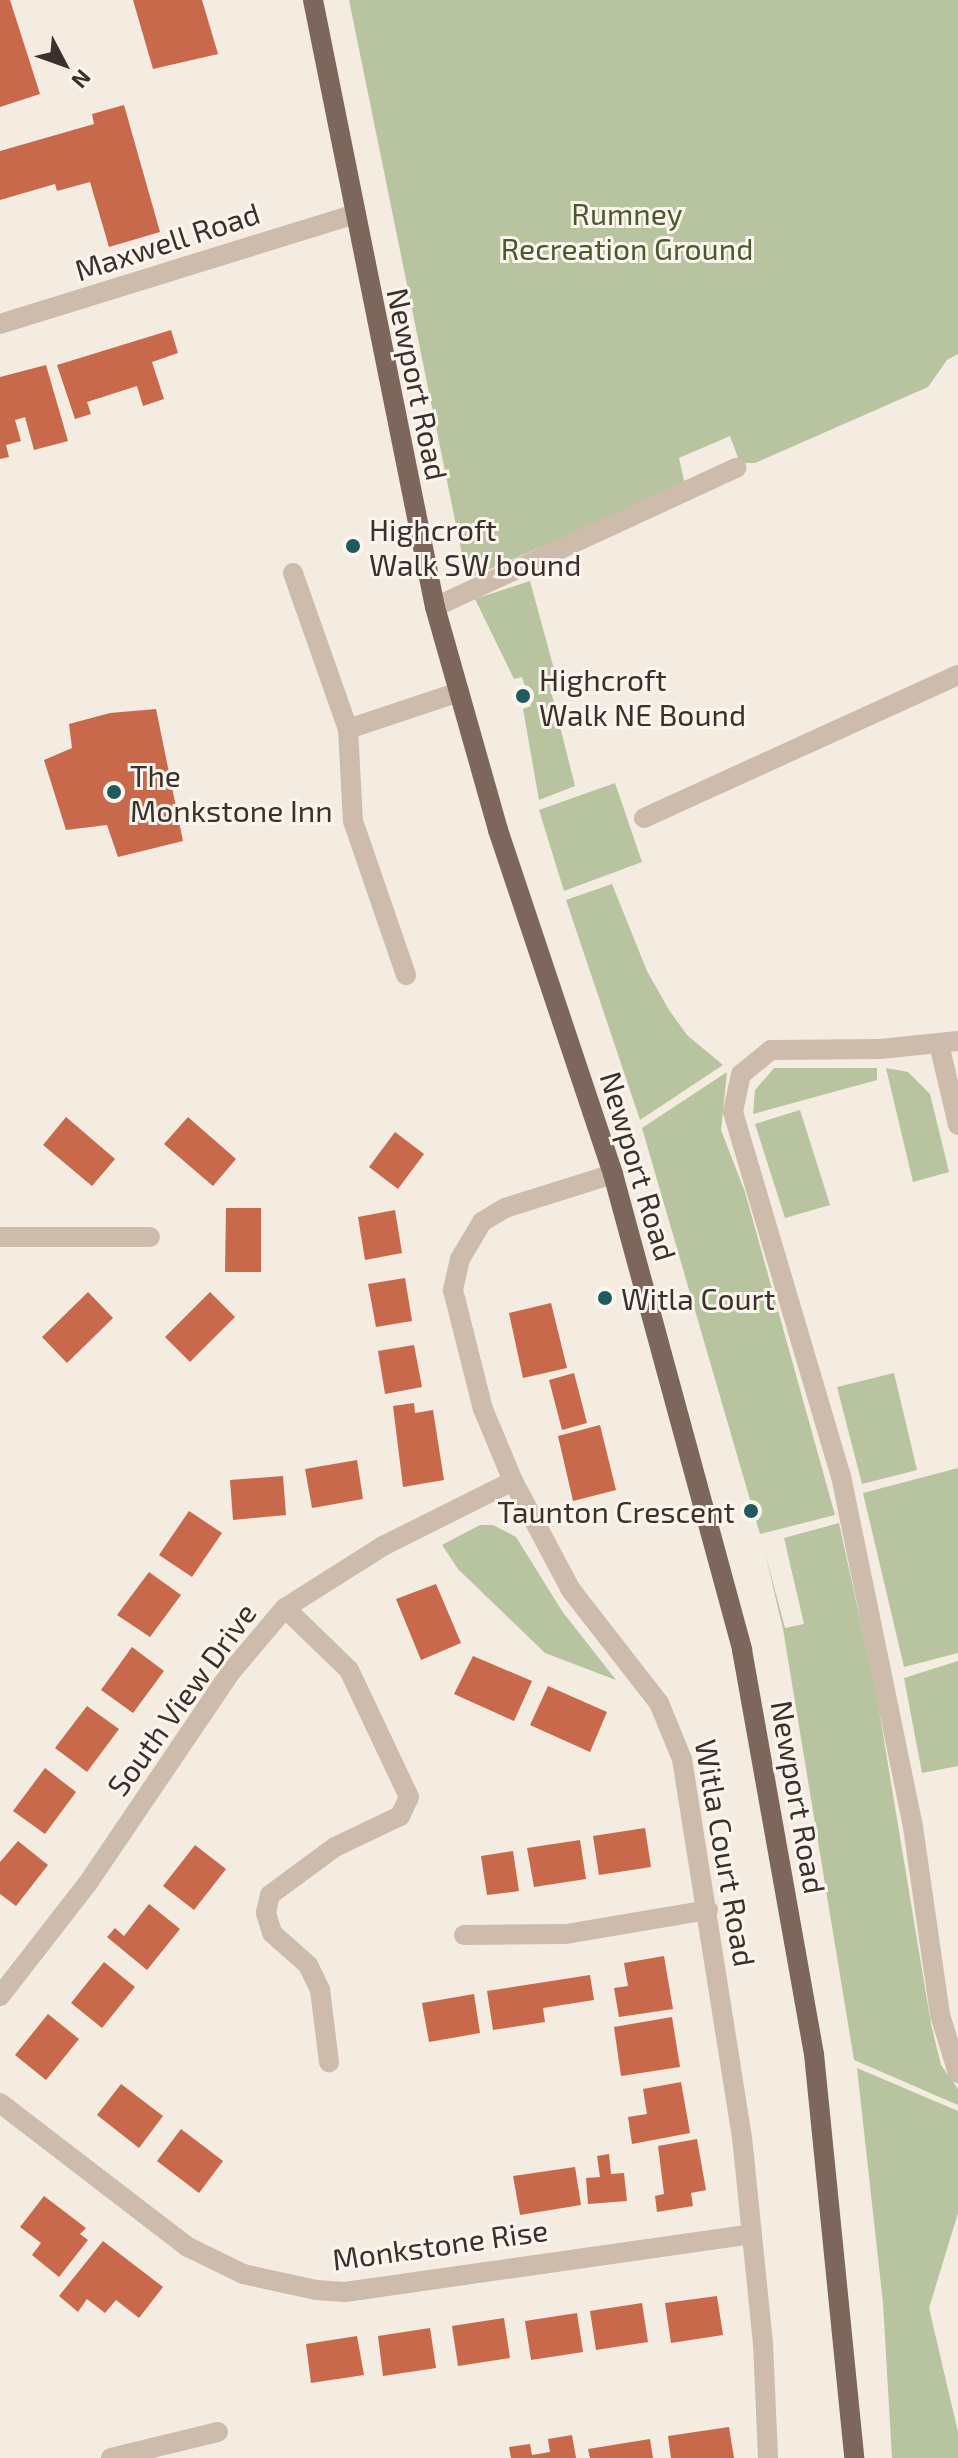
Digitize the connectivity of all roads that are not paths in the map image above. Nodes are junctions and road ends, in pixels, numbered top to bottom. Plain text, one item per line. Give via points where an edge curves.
1 (313, 0) edge
2 (352, 215) junction
3 (0, 324) edge
4 (736, 468) dead end
5 (293, 573) dead end
6 (435, 607) junction
7 (958, 675) edge
8 (459, 692) junction
9 (348, 729) junction
10 (644, 818) dead end
11 (406, 975) dead end
12 (949, 1042) edge
13 (958, 1125) edge
14 (613, 1174) junction
15 (0, 1237) edge
16 (150, 1237) dead end
17 (513, 1481) junction
18 (285, 1608) junction
19 (708, 1910) junction
20 (464, 1935) dead end
21 (0, 1996) edge
22 (329, 2062) dead end
23 (958, 2073) edge
24 (0, 2103) edge
25 (752, 2234) junction
26 (218, 2432) dead end
27 (111, 2458) edge
28 (768, 2458) edge
29 (854, 2458) edge

1 - 2 main road, Newport Road
2 - 3 street, Maxwell Road
2 - 6 main road, Newport Road
4 - 6 street
5 - 9 street
6 - 8 main road, Newport Road
7 - 10 street
8 - 9 street
8 - 14 main road, Newport Road via 498,830
9 - 11 street via 353,821
12 - 13 street
12 - 23 street via 771,1050 741,1074 733,1112 841,1476 913,1827 940,2015
14 - 17 street, Witla Court Road via 505,1208 471,1233 460,1259 453,1290 458,1319 483,1409
14 - 29 main road, Newport Road via 742,1650 814,2054
15 - 16 street
17 - 18 street, South View Drive via 383,1546
17 - 19 street, Witla Court Road via 571,1590 637,1671 672,1728
18 - 21 street, South View Drive via 230,1673 88,1883
18 - 22 street via 349,1670 409,1797 400,1816 335,1847 270,1895 266,1913 272,1933 308,1965 320,1990
19 - 20 street via 566,1934
19 - 25 street, Witla Court Road
24 - 25 street, Monkstone Rise via 188,2247 243,2274 316,2290 345,2292
25 - 28 street, Witla Court Road
26 - 27 street

